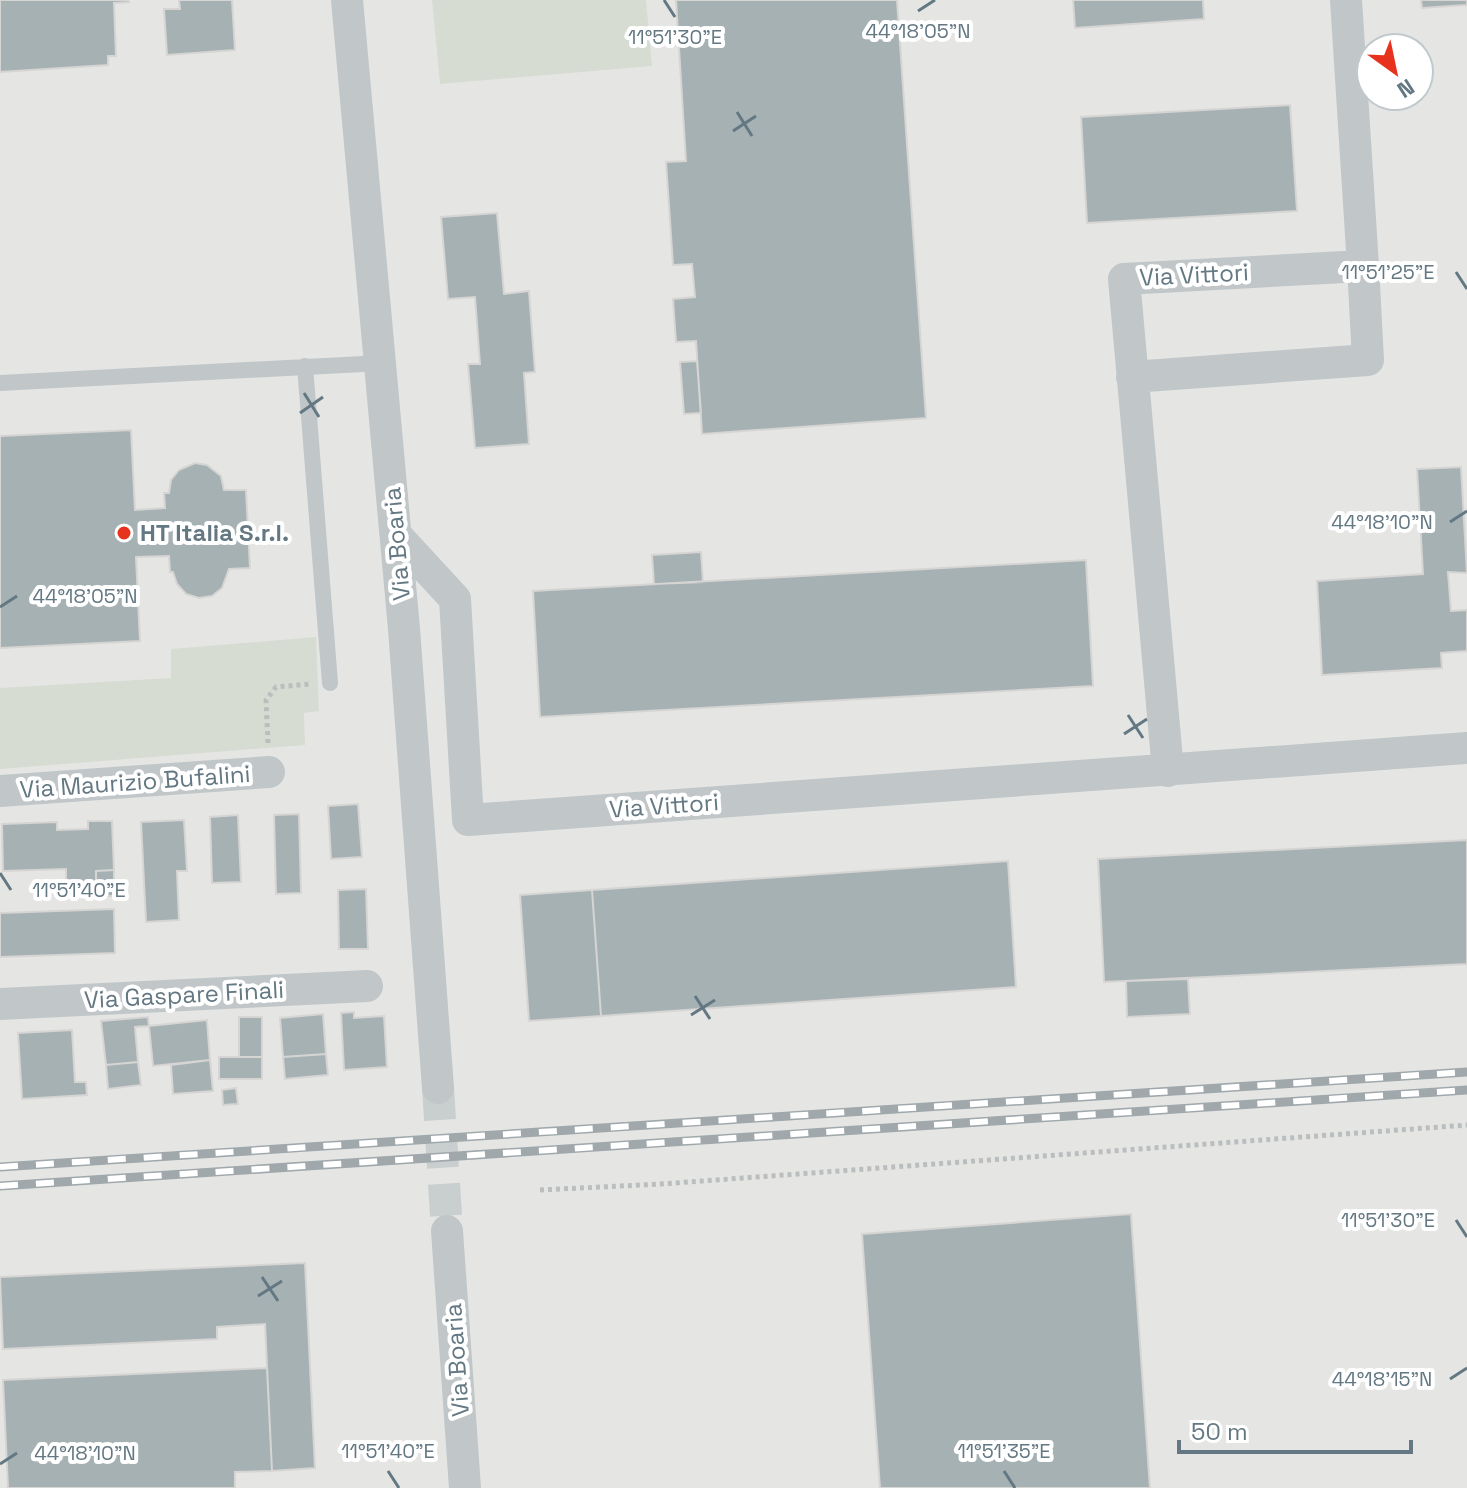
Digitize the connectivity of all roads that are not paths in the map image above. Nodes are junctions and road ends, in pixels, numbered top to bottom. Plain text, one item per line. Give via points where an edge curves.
1 (347, 0) edge
2 (1346, 0) edge
3 (1363, 266) junction
4 (382, 363) junction
5 (305, 366) junction
6 (1132, 377) junction
7 (0, 383) edge
8 (396, 535) junction
9 (330, 683) road end
10 (1467, 748) edge
11 (1168, 771) junction
12 (269, 772) road end
13 (0, 791) edge
14 (367, 986) dead end
15 (0, 1004) edge
16 (438, 1088) tunnel mouth
17 (447, 1231) tunnel mouth
18 (465, 1488) edge

1 - 4 street, Via Boaria
2 - 3 street
3 - 6 street via 1368,360
3 - 6 street, Via Vittori via 1124,279
4 - 5 lane
4 - 8 street, Via Boaria
5 - 7 lane
5 - 9 lane
6 - 11 street, Via Vittori
8 - 11 street, Via Vittori via 455,599 468,820
8 - 16 street, Via Boaria
10 - 11 street, Via Vittori
12 - 13 street, Via Maurizio Bufalini
14 - 15 street, Via Gaspare Finali
17 - 18 street, Via Boaria

